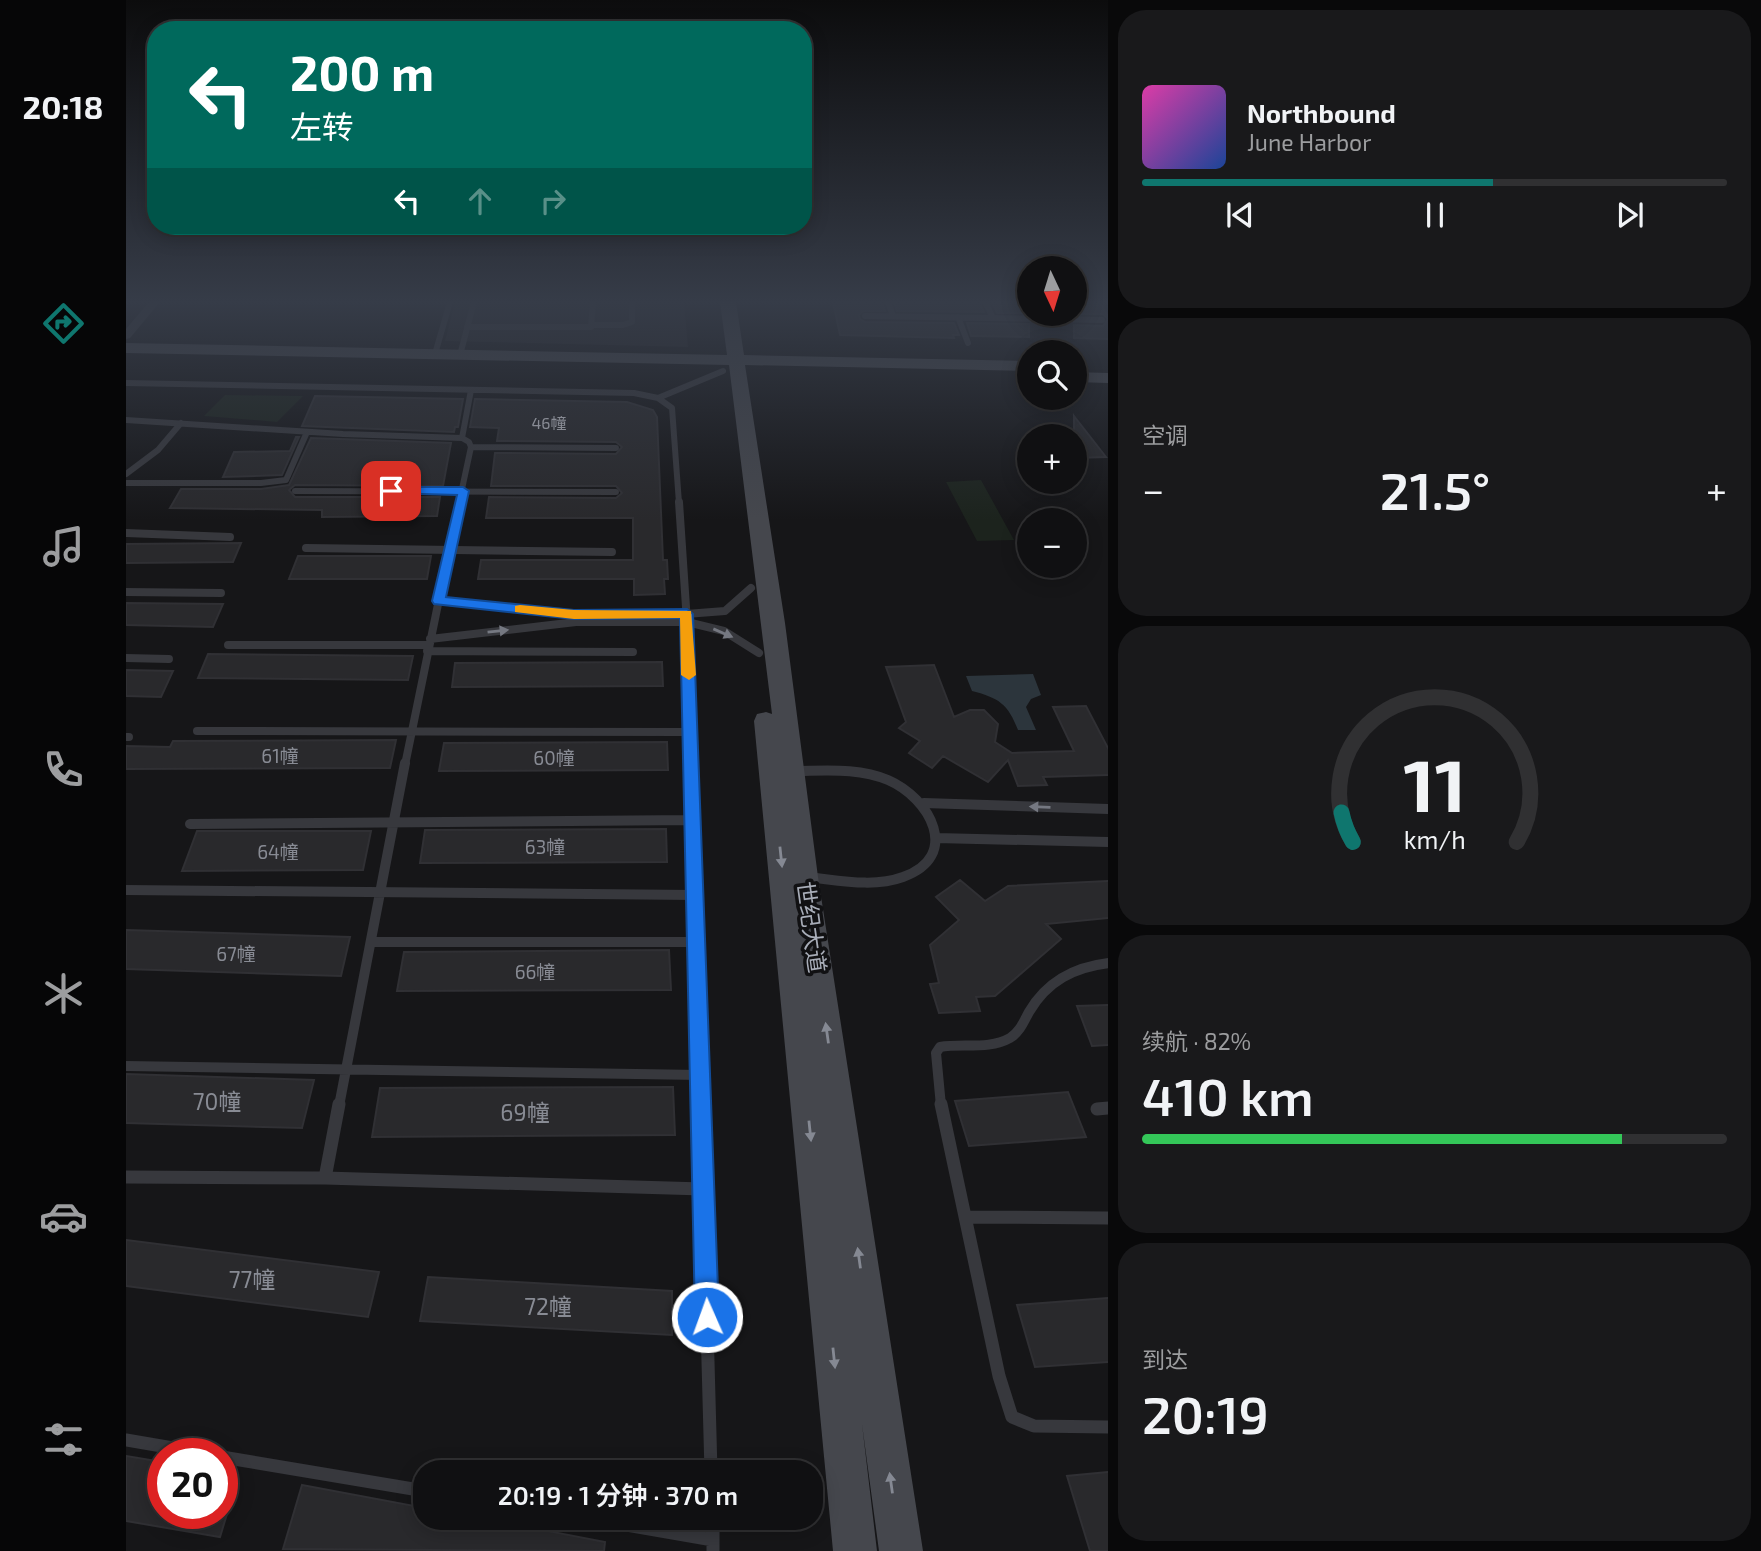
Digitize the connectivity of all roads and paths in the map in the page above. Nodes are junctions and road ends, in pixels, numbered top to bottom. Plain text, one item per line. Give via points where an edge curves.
1 (709, 374) edge
2 (730, 374) edge
3 (731, 374) edge
4 (963, 374) edge
5 (1017, 377) edge
6 (1087, 377) edge
7 (1108, 378) edge
8 (126, 383) edge
9 (471, 390) junction
10 (658, 398) junction
11 (126, 420) edge
12 (181, 423) junction
13 (307, 432) junction
14 (462, 438) junction
15 (471, 447) junction
16 (617, 447) dead end
17 (128, 470) edge
18 (126, 483) edge
19 (295, 491) dead end
20 (463, 491) junction
21 (616, 492) dead end
22 (126, 533) edge
23 (230, 537) dead end
24 (306, 548) dead end
25 (450, 550) junction
26 (612, 552) dead end
27 (751, 588) junction
28 (126, 592) edge
29 (221, 593) dead end
30 (439, 601) junction
31 (687, 618) junction
32 (228, 645) dead end
33 (429, 645) junction
34 (633, 652) dead end
35 (759, 653) junction
36 (126, 658) edge
37 (169, 659) dead end
38 (197, 731) dead end
39 (411, 731) junction
40 (690, 732) junction
41 (790, 771) junction
42 (924, 803) junction
43 (1108, 809) edge
44 (693, 821) junction
45 (394, 823) junction
46 (190, 824) dead end
47 (936, 838) junction
48 (1108, 842) edge
49 (804, 877) junction
50 (126, 890) edge
51 (380, 892) junction
52 (695, 895) junction
53 (370, 942) junction
54 (696, 942) junction
55 (1108, 963) edge
56 (126, 1066) edge
57 (346, 1069) junction
58 (700, 1075) junction
59 (126, 1177) edge
60 (325, 1178) junction
61 (703, 1189) junction
62 (965, 1217) junction
63 (1108, 1217) edge
64 (1108, 1427) edge
65 (126, 1440) edge
66 (147, 1444) edge
67 (238, 1460) edge
68 (711, 1460) edge
69 (413, 1489) edge
70 (642, 1530) edge
71 (713, 1545) edge
72 (855, 1551) edge
73 (901, 1551) edge

1 - 10 lane
2 - 27 street, 世纪大道
3 - 41 street, 世纪大道 via 774,623
4 - 5 street
6 - 7 street
8 - 9 lane
9 - 10 lane via 634,393
9 - 14 lane
10 - 31 lane via 672,408
11 - 12 lane
12 - 13 lane
12 - 17 lane via 158,450
13 - 14 lane
13 - 18 lane via 286,480
14 - 15 lane
15 - 16 lane
15 - 20 lane
19 - 20 lane
20 - 21 lane
20 - 25 lane
22 - 23 lane
24 - 25 lane
25 - 26 lane
25 - 30 lane
27 - 31 lane via 725,611
27 - 35 street, 世纪大道
28 - 29 lane
30 - 31 lane via 574,614
30 - 33 lane
33 -> 31 lane via 576,622
31 -> 35 lane via 724,631
31 - 40 lane
32 - 33 lane
33 - 34 lane
33 - 39 lane
35 -> 72 street, 世纪大道
36 - 37 lane
38 - 39 lane
39 - 40 lane
39 - 45 lane
40 - 44 lane
41 - 42 lane via 887,779
41 - 49 street, 世纪大道
43 -> 42 lane
42 - 47 lane via 934,821
44 - 45 lane
44 - 52 lane
45 - 46 lane
45 - 51 lane
47 - 48 lane
47 - 49 lane via 932,854 921,868 905,877 884,881
73 -> 49 street, 世纪大道
50 - 51 lane
51 - 52 lane
51 - 53 lane
52 - 54 lane
53 - 54 lane
53 - 57 lane
54 - 58 lane
55 - 62 lane via 1084,965 1062,974 1011,1038 991,1044 950,1044 936,1053 943,1114
56 - 57 lane
57 - 58 lane
57 - 60 lane
58 - 61 lane
59 - 60 lane
60 - 61 lane
61 - 68 lane
62 - 63 lane
62 - 64 lane via 1012,1417 1034,1426
65 - 66 lane
67 - 69 lane
70 - 71 lane

